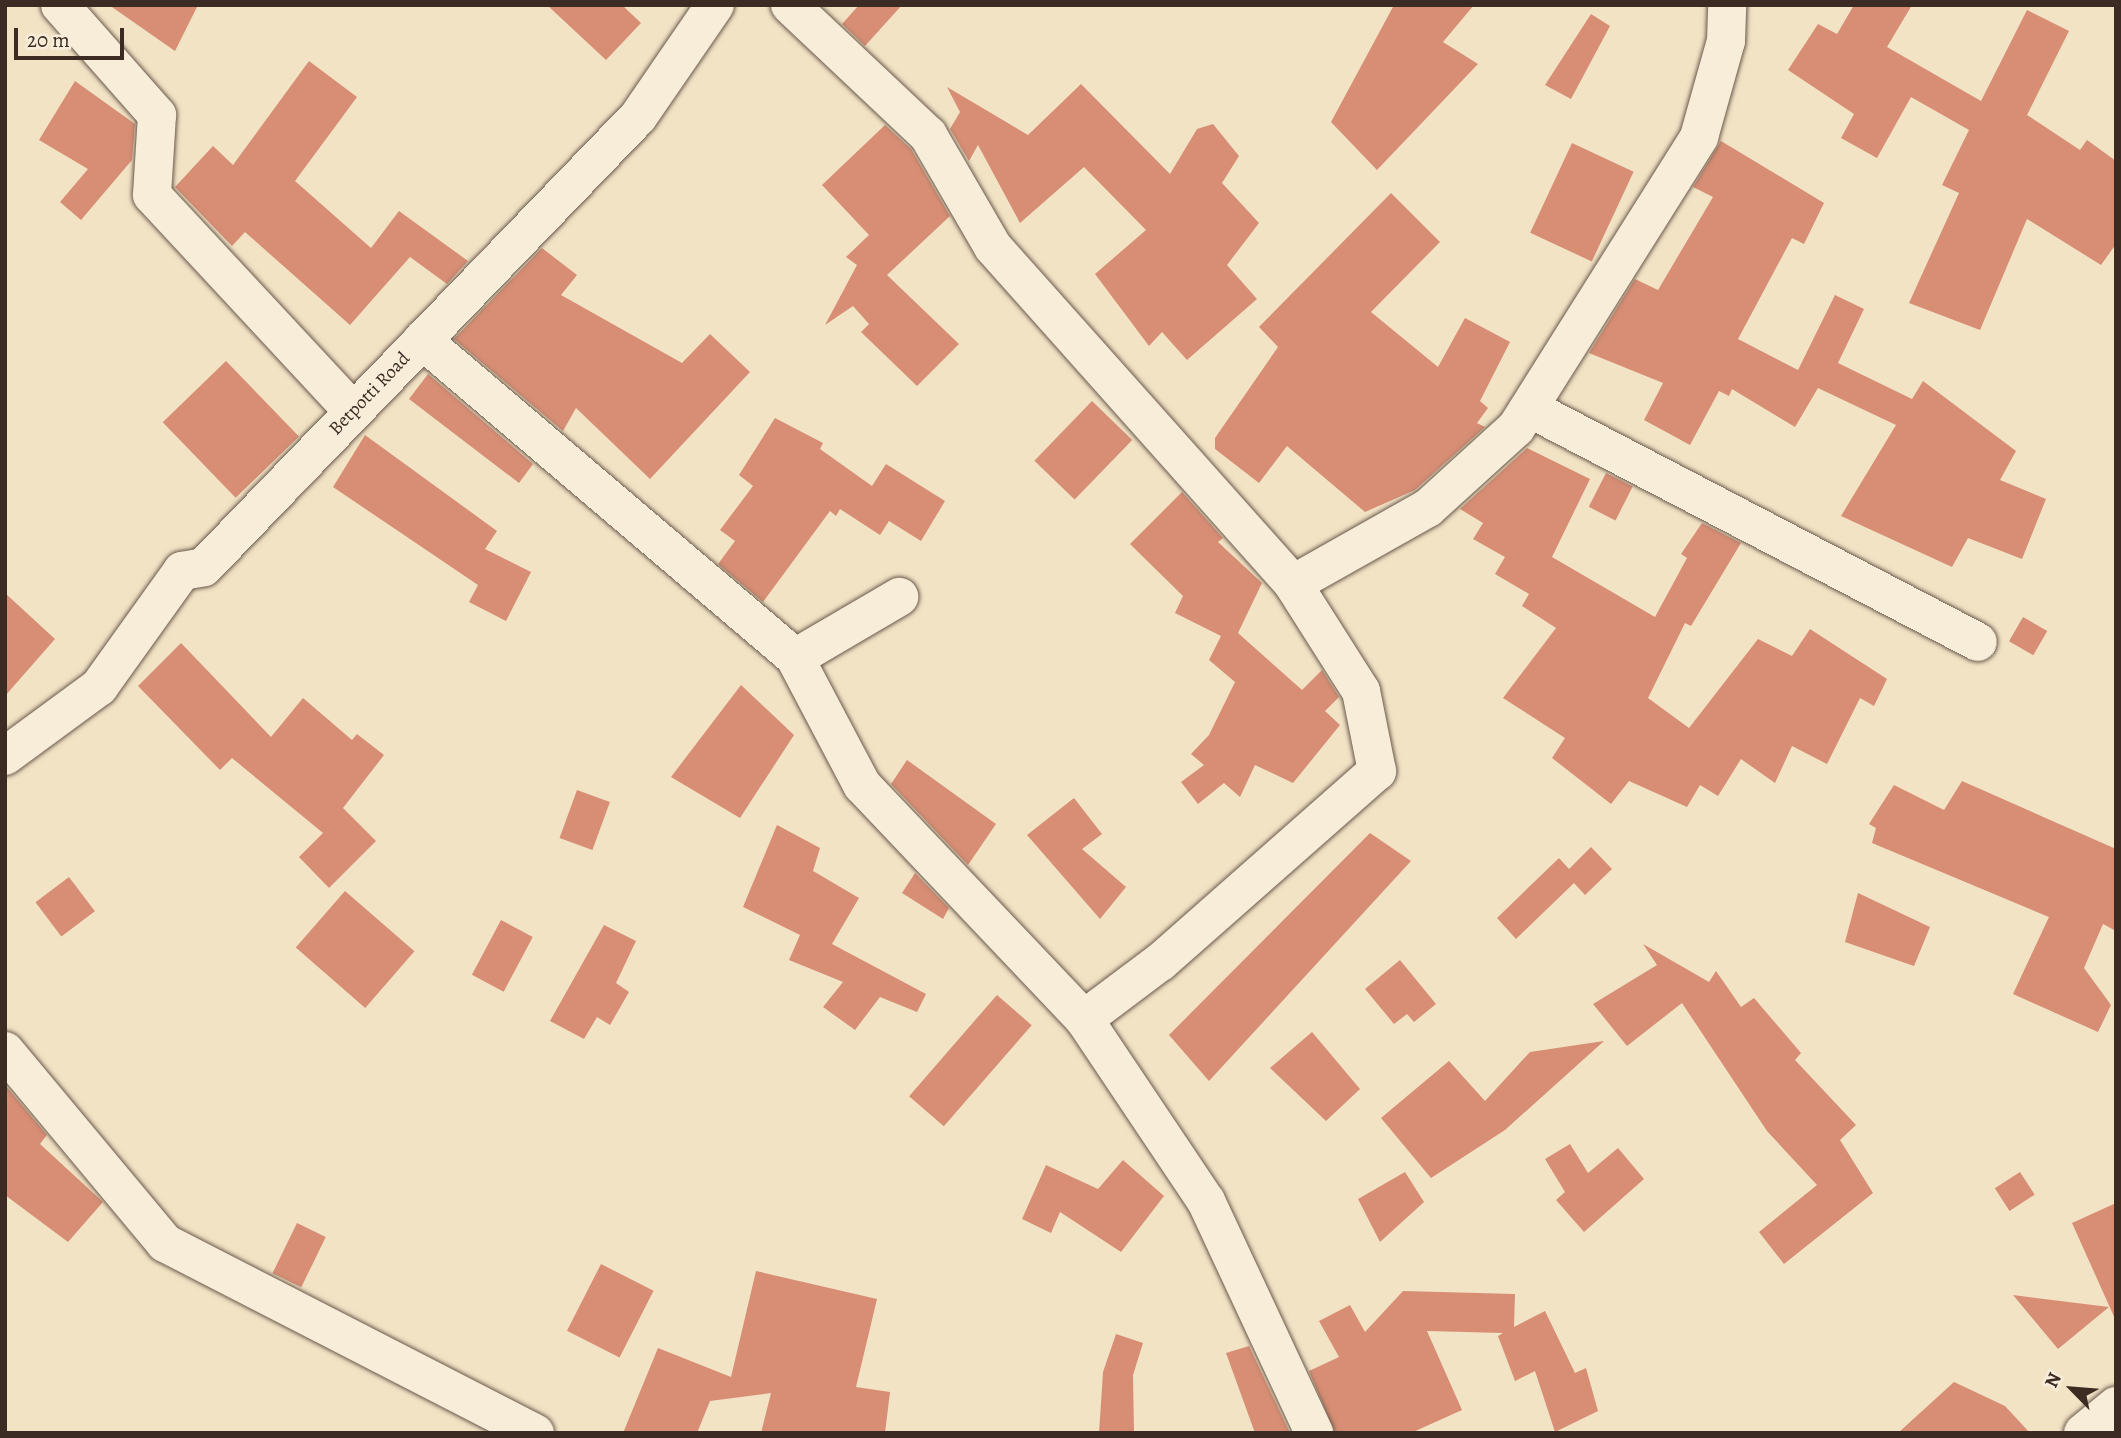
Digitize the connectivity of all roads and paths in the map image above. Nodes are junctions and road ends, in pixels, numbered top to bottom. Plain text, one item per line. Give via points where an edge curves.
1 (60, 5) edge
2 (715, 5) edge
3 (790, 5) edge
4 (1727, 5) edge
5 (422, 340) junction
6 (1529, 408) junction
7 (353, 411) junction
8 (1293, 584) junction
9 (899, 597) dead end
10 (1978, 642) dead end
11 (795, 658) junction
12 (5, 756) edge
13 (1084, 1019) junction
14 (5, 1051) edge
15 (2116, 1406) edge
16 (535, 1433) edge
17 (1314, 1433) edge
18 (2083, 1433) edge

1 - 7 street via 157,115 152,195
2 - 5 street, Betpotti Road via 638,117
3 - 8 street via 928,135 993,247
4 - 6 street via 1726,41 1699,137
5 - 7 street, Betpotti Road
5 - 11 street
6 - 8 street via 1428,508
6 - 10 street
7 - 12 street, Betpotti Road via 204,567 182,571 99,687
8 - 13 street via 1361,691 1377,771 1160,962
9 - 11 street
11 - 13 street via 862,785
13 - 17 street via 1206,1201
14 - 16 street via 165,1243
15 - 18 street

